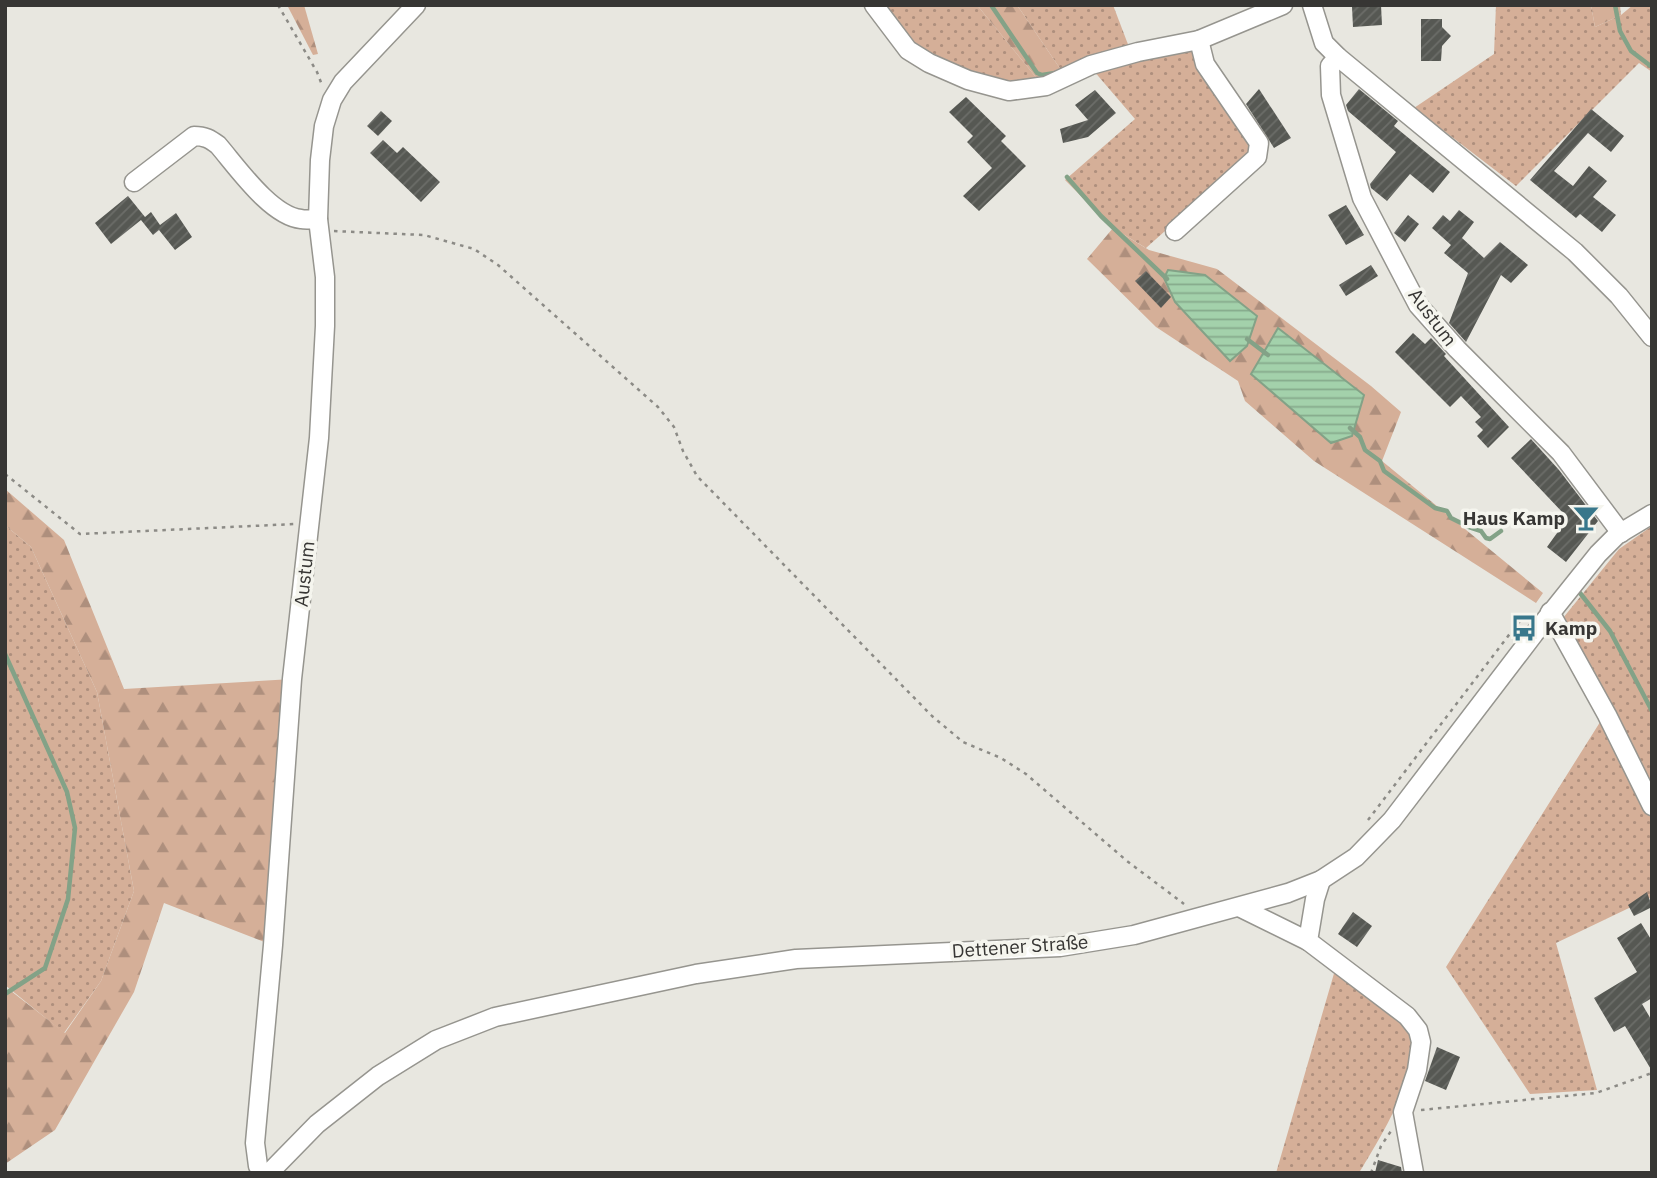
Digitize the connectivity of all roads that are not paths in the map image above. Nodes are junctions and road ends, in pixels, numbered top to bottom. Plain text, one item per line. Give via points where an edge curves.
1 (416, 5) edge
2 (874, 5) edge
3 (1283, 5) edge
4 (1312, 5) edge
5 (1199, 40) junction
6 (1338, 57) junction
7 (134, 182) dead end
8 (318, 225) junction
9 (1175, 231) dead end
10 (1652, 337) edge
11 (1652, 514) edge
12 (1621, 533) junction
13 (1550, 612) junction
14 (1652, 806) edge
15 (1321, 880) junction
16 (1241, 908) junction
17 (1308, 941) junction
18 (263, 1173) edge
19 (269, 1173) edge
20 (1414, 1173) edge

1 - 8 street, Austum via 343,82 332,100 320,160
2 - 5 street via 908,50 968,80 1009,91 1046,86 1091,65
3 - 5 street
4 - 6 street via 1324,43
5 - 9 street via 1205,64 1259,143 1257,157
6 - 10 street via 1575,252
6 - 12 street, Austum via 1330,66 1331,95 1363,198 1418,305 1561,453
7 - 8 street via 194,136 202,136 218,145 280,210
8 - 18 street, Austum via 326,326 254,1143
11 - 12 street, Dettener Straße
12 - 13 street, Dettener Straße
13 - 14 street
13 - 15 street, Dettener Straße via 1392,820 1356,857
15 - 16 street, Dettener Straße
15 - 17 street
16 - 17 street
16 - 19 street, Dettener Straße via 1059,947 796,959 696,974 495,1017 436,1040 378,1076 317,1124
17 - 20 street via 1407,1016 1418,1030 1420,1058 1403,1112

